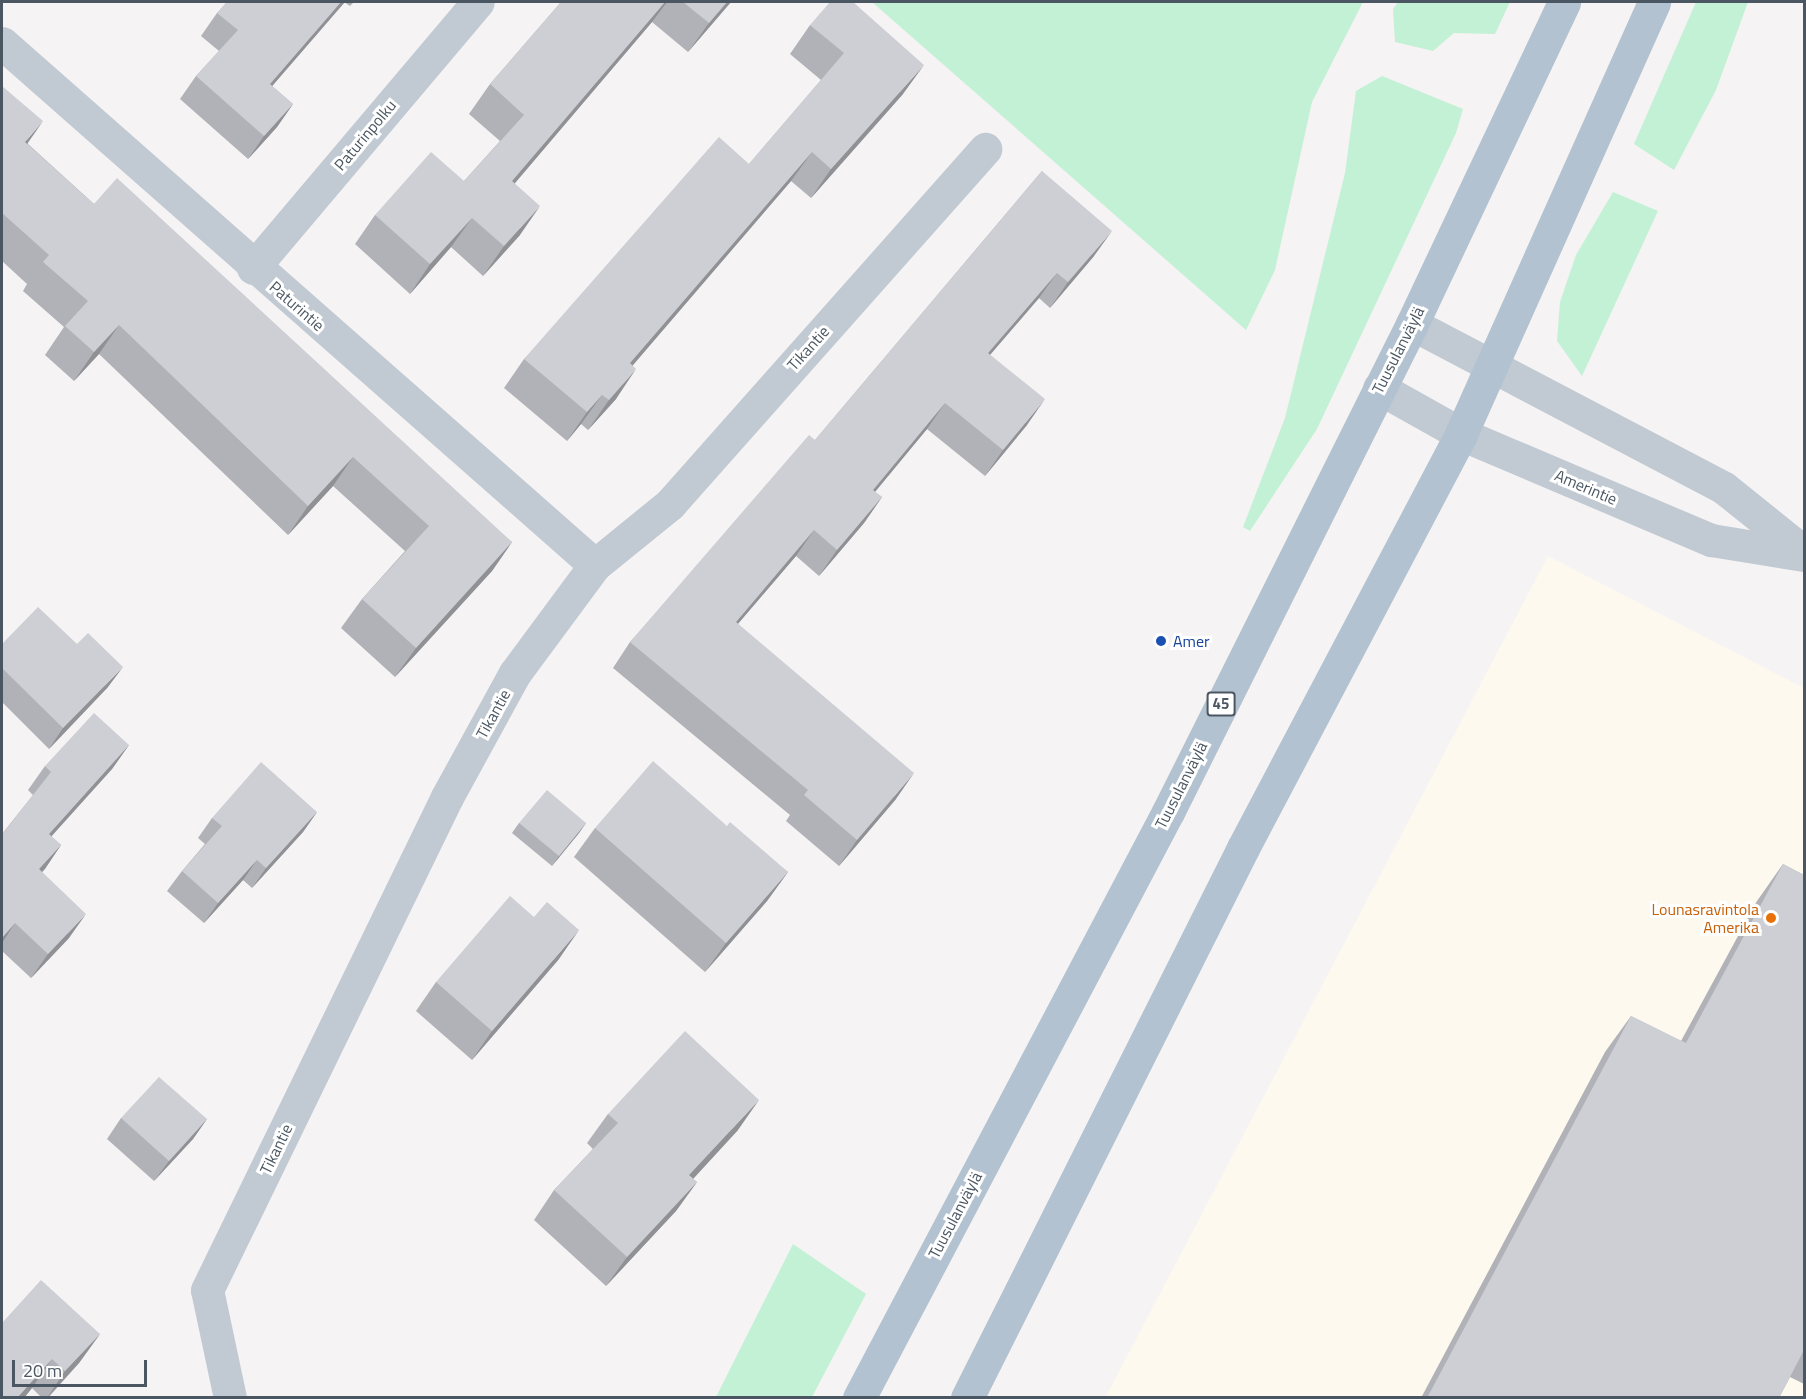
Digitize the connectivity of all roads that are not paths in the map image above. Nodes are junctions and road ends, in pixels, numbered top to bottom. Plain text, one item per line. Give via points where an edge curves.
1 (478, 2) edge
2 (1564, 2) edge
3 (1654, 2) edge
4 (2, 43) edge
5 (985, 149) dead end
6 (253, 268) junction
7 (1412, 324) junction
8 (1491, 366) junction
9 (1379, 388) junction
10 (1461, 434) junction
11 (1804, 553) edge
12 (595, 565) junction
13 (230, 1398) edge
14 (859, 1398) edge
15 (966, 1398) edge

1 - 6 street, Paturinpolku
2 - 7 main road, Tuusulanväylä / 45
3 - 8 main road
4 - 6 street, Paturintie
5 - 12 street, Tikantie via 670,504
6 - 12 street, Paturintie
7 - 8 street, Amerintie
7 - 9 main road, Tuusulanväylä / 45
8 - 10 main road
8 - 11 street, Amerintie via 1724,488
9 - 10 street, Amerintie
9 - 14 main road, Tuusulanväylä / 45 via 1162,822
10 - 11 street, Amerintie via 1711,540
10 - 15 main road via 1243,848
12 - 13 street, Tikantie via 515,673 447,798 207,1290

